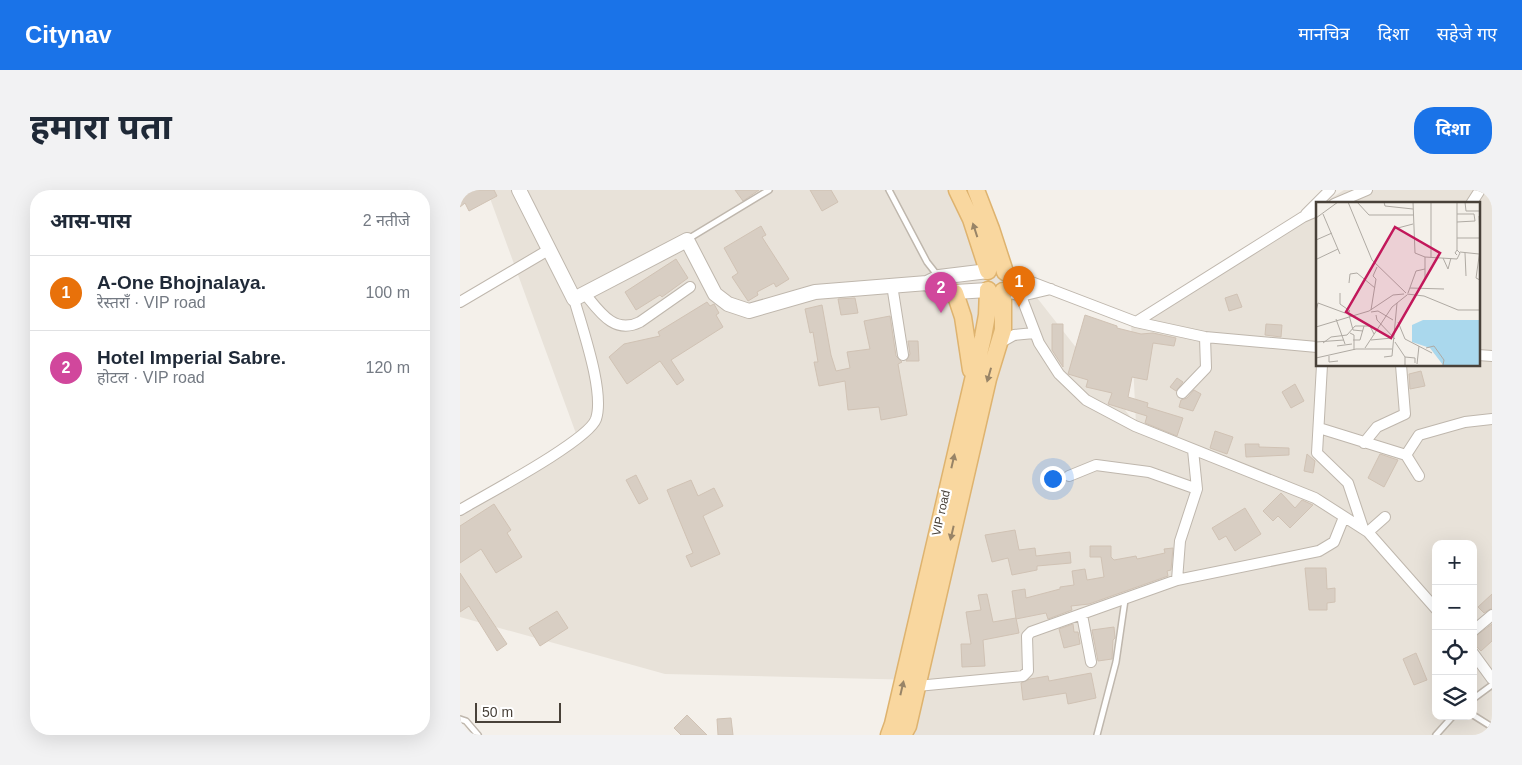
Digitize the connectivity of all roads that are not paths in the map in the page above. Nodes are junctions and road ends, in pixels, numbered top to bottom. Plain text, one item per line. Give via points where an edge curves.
1 (519, 190) edge
2 (769, 190) edge
3 (889, 190) edge
4 (957, 190) edge
5 (976, 190) edge
6 (1330, 190) edge
7 (1367, 190) edge
8 (1480, 190) edge
9 (1318, 202) edge
10 (1339, 202) edge
11 (1472, 202) edge
12 (1316, 204) edge
13 (1316, 211) edge
14 (1303, 217) junction
15 (687, 240) junction
16 (550, 249) junction
17 (988, 271) junction
18 (1005, 272) junction
19 (933, 280) junction
20 (892, 285) junction
21 (690, 287) dead end
22 (1051, 288) junction
23 (996, 290) junction
24 (955, 294) junction
25 (579, 296) junction
26 (1021, 296) junction
27 (460, 302) edge
28 (1136, 322) junction
29 (1034, 333) junction
30 (1205, 337) junction
31 (998, 344) junction
32 (1316, 347) edge
33 (903, 355) dead end
34 (1479, 355) edge
35 (1492, 356) edge
36 (1322, 366) edge
37 (1401, 366) edge
38 (972, 377) junction
39 (1182, 393) dead end
40 (1492, 419) edge
41 (1319, 428) junction
42 (1364, 443) junction
43 (1193, 450) junction
44 (1406, 455) junction
45 (1069, 476) dead end
46 (1419, 476) dead end
47 (1197, 489) junction
48 (460, 510) edge
49 (1385, 517) dead end
50 (1344, 518) junction
51 (1366, 530) junction
52 (1177, 580) junction
53 (1125, 600) junction
54 (1432, 604) edge
55 (1082, 615) junction
56 (1492, 615) edge
57 (1474, 630) edge
58 (1477, 658) edge
59 (1091, 662) dead end
60 (1492, 679) edge
61 (917, 686) junction
62 (1492, 686) edge
63 (1477, 696) edge
64 (1477, 718) edge
65 (460, 719) edge
66 (1449, 720) edge
67 (1492, 727) edge
68 (478, 735) edge
69 (889, 735) edge
70 (904, 735) edge
71 (1098, 735) edge
72 (1436, 735) edge

1 - 16 street
2 - 15 lane
3 - 19 lane via 927,262
17 -> 4 main road via 971,219
5 - 18 main road
6 - 9 street
7 - 10 street
8 - 11 street
12 - 14 street
13 - 14 street
14 - 28 street
15 - 20 street via 715,294 728,304 749,310 815,292
15 - 25 street
16 - 25 street
16 - 27 street
17 - 18 main road via 998,268
17 - 19 street
17 - 23 main road via 984,279
18 - 22 street
18 - 23 main road via 1008,284
19 - 20 street
19 - 24 street via 940,293
20 - 33 street
21 - 25 street via 640,322 627,326 611,322
22 - 26 street
22 - 28 street
23 - 24 street
23 - 26 street
23 - 31 main road, VIP road via 1004,320
23 - 38 main road, VIP road
24 - 38 main road via 963,317
25 - 48 street via 598,389 596,420 578,440
26 - 29 street
28 - 30 street
29 - 31 street via 1014,335
29 - 43 street via 1059,374 1086,400 1135,426
30 - 32 street
30 - 39 street via 1206,368
31 -> 61 main road, VIP road
34 - 35 street
36 - 41 street
37 - 42 street via 1404,414 1377,427
69 -> 38 main road, VIP road
40 - 44 street via 1465,422 1419,435
41 - 42 street
41 - 51 street via 1317,454 1348,483
42 - 44 street
43 - 47 street
43 - 50 street via 1315,498
44 - 46 street
45 - 47 street via 1096,465 1149,472
47 - 52 street via 1180,541
49 - 51 street
50 - 51 street
50 - 52 street via 1334,542 1319,551
51 - 54 street
52 - 53 street
53 - 55 street
53 - 71 lane via 1116,662
55 - 59 street
55 - 61 street via 1028,634 1028,671 1023,676
56 - 57 street
58 - 60 street
61 - 70 main road, VIP road
62 - 63 lane
64 - 67 lane
65 - 68 lane
66 - 72 lane

